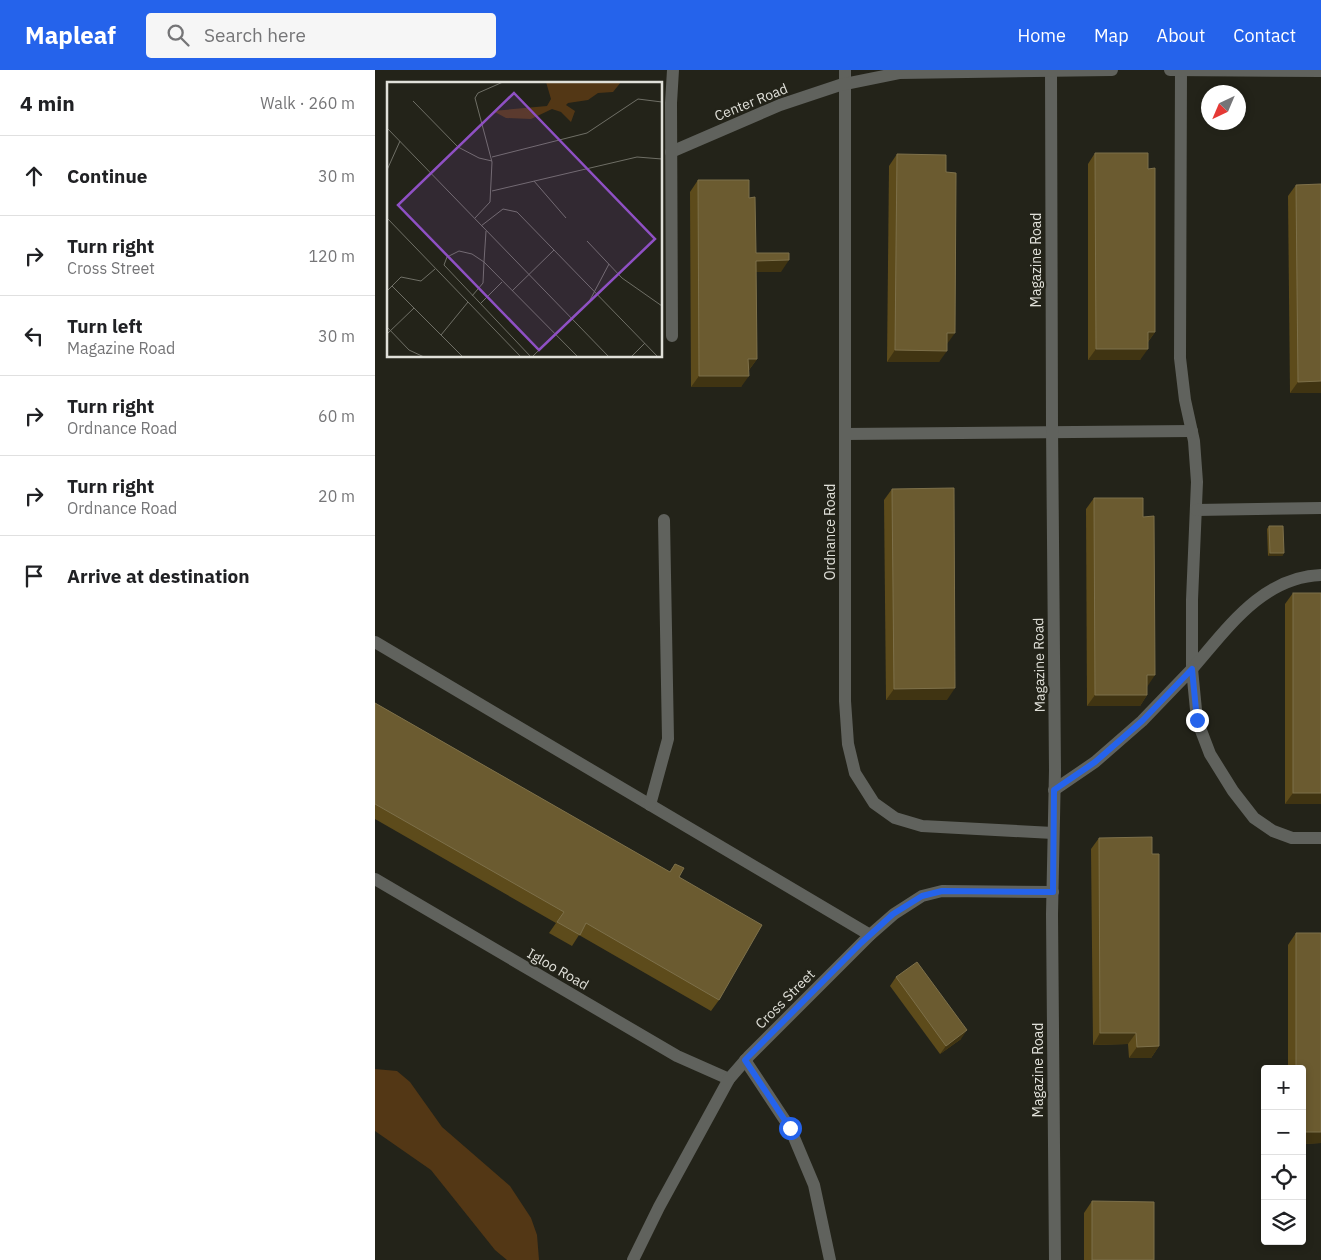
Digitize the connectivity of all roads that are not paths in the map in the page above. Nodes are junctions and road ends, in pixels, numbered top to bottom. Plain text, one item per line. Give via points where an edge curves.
1 (673, 70) edge
2 (845, 70) edge
3 (1112, 70) edge
4 (1170, 70) edge
5 (1181, 70) edge
6 (1051, 71) edge
7 (1321, 71) edge
8 (845, 84) junction
9 (671, 152) junction
10 (672, 336) dead end
11 (1192, 431) junction
12 (1052, 433) junction
13 (845, 434) junction
14 (1321, 508) edge
15 (1196, 510) junction
16 (664, 520) dead end
17 (1321, 575) edge
18 (375, 642) edge
19 (1192, 669) junction
20 (1054, 790) junction
21 (650, 805) junction
22 (1053, 833) junction
23 (1321, 838) edge
24 (375, 879) edge
25 (1053, 892) junction
26 (870, 935) junction
27 (745, 1060) junction
28 (729, 1079) junction
29 (633, 1260) edge
30 (830, 1260) edge
31 (1055, 1260) edge

1 - 9 street
2 - 8 street, Ordnance Road
3 - 6 street, Center Road
4 - 5 street
5 - 7 street
5 - 11 street via 1180,358
6 - 8 street, Center Road via 899,74
6 - 12 street, Magazine Road
8 - 9 street, Center Road via 780,105
8 - 13 street, Ordnance Road
9 - 10 street
11 - 12 street
11 - 15 street
12 - 13 street
12 - 20 street, Magazine Road
13 - 22 street, Ordnance Road via 845,701 848,744 855,773 874,803 895,818 922,826
14 - 15 street
15 - 19 street
16 - 21 street via 668,739
17 - 19 street via 1282,583 1264,594 1238,616
18 - 21 street
19 - 20 street via 1142,721 1095,762
19 - 23 street via 1197,720 1210,754 1233,792 1254,818 1273,831 1293,838
20 - 22 street, Magazine Road
21 - 26 street
22 - 25 street, Magazine Road
24 - 28 street, Igloo Road via 677,1056
25 - 26 street, Cross Street via 942,891 922,896 893,914
25 - 31 street, Magazine Road
26 - 27 street, Cross Street
27 - 28 street, Cross Street
27 - 30 street via 790,1128 814,1184
28 - 29 street, Cross Street

